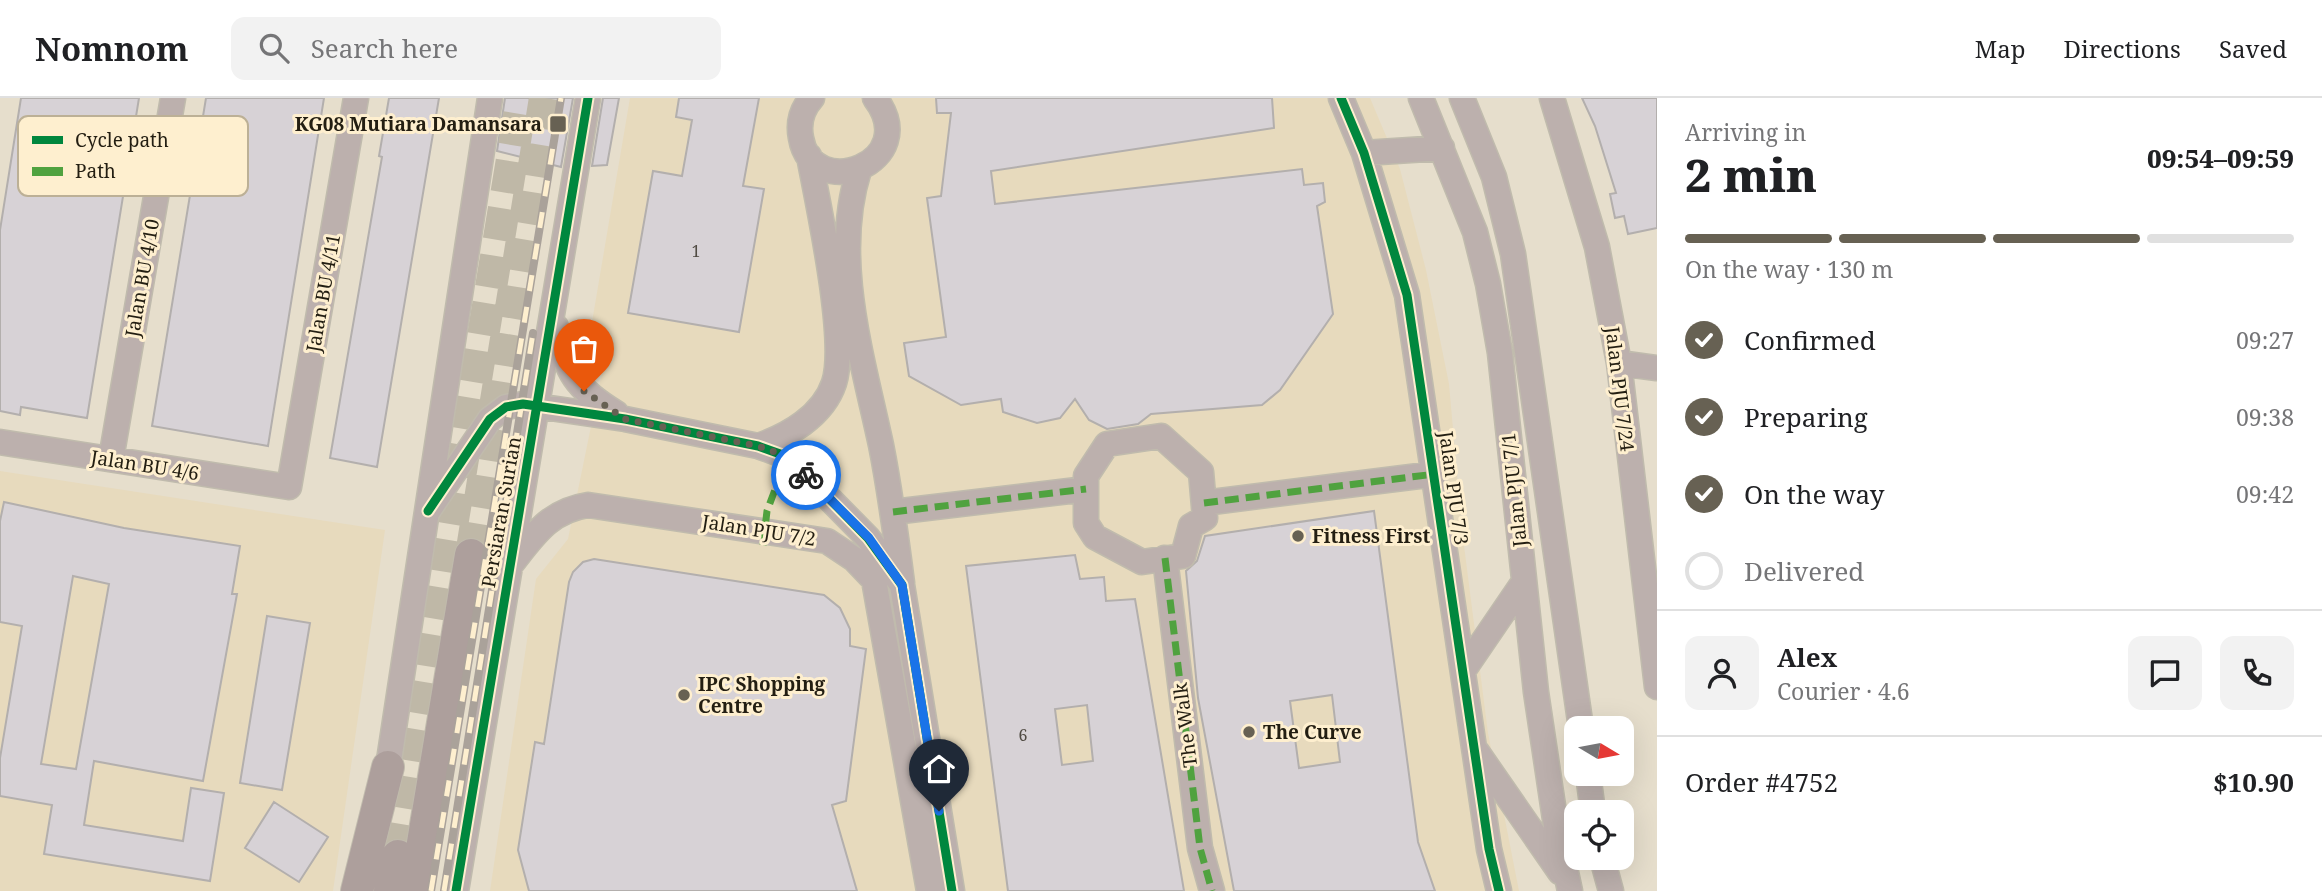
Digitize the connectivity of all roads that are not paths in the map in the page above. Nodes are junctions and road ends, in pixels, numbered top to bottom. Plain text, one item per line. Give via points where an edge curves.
1 (173, 98) edge
2 (356, 98) edge
3 (490, 98) edge
4 (588, 98) edge
5 (812, 98) edge
6 (1341, 98) edge
7 (1421, 98) edge
8 (1462, 98) edge
9 (1552, 98) edge
10 (880, 101) edge
11 (170, 116) edge
12 (1442, 148) junction
13 (1364, 153) junction
14 (808, 156) junction
15 (859, 170) junction
16 (156, 196) edge
17 (553, 313) junction
18 (1619, 363) junction
19 (1657, 369) edge
20 (538, 405) junction
21 (625, 419) junction
22 (0, 442) edge
23 (758, 446) junction
24 (111, 459) junction
25 (1435, 474) junction
26 (289, 488) joint
27 (1086, 489) junction
28 (1204, 503) junction
29 (428, 511) junction
30 (893, 512) junction
31 (471, 555) tunnel mouth
32 (1165, 558) junction
33 (508, 568) junction
34 (1523, 583) junction
35 (902, 585) junction
36 (1651, 591) edge
37 (1462, 671) junction
38 (1657, 687) edge
39 (1579, 716) edge
40 (1475, 748) junction
41 (388, 767) junction
42 (398, 856) tunnel mouth
43 (1605, 870) edge
44 (1568, 886) edge
45 (356, 891) edge
46 (373, 891) edge
47 (390, 891) edge
48 (415, 891) edge
49 (456, 891) edge
50 (929, 891) edge
51 (952, 891) edge
52 (1212, 891) edge
53 (1499, 891) edge
54 (1611, 891) edge

1 - 11 street, Jalan BU 4/10
2 - 26 street, Jalan BU 4/11
3 - 29 street
4 - 17 street, Persiaran Surian
5 - 14 street via 799,128
6 - 13 street, Jalan PJU 7/3
7 - 12 street, Jalan PJU 7/1
8 - 39 street, Jalan PJU 7/1 via 1494,177 1513,254
9 - 18 street, Jalan PJU 7/24 via 1597,247
10 - 15 street via 887,122 882,151
12 - 13 street
12 - 34 street, Jalan PJU 7/1 via 1475,232 1488,284 1500,353
13 - 25 street, Jalan PJU 7/3 via 1407,295
14 - 15 street via 832,171
14 - 23 street via 820,212 838,358 833,385 816,411 785,437
15 - 30 street via 850,198 846,248
16 - 24 street, Jalan BU 4/10
17 - 20 street, Persiaran Surian
17 - 21 street via 563,361 573,379 597,402
18 - 19 street
18 - 36 street, Jalan PJU 7/24
20 - 21 street
20 - 29 street via 506,407 490,419
20 - 33 street, Persiaran Surian
21 - 23 street
22 - 24 street, Jalan BU 4/6
23 - 35 street via 783,455 807,476 869,538
24 - 26 street, Jalan BU 4/6
25 - 28 street
25 - 37 street, Jalan PJU 7/3
27 - 28 street via 1086,476 1107,444 1161,436 1201,472
27 - 30 street
27 - 32 street via 1086,523 1095,537 1142,562
28 - 32 street via 1205,518 1191,526 1183,556
29 - 41 street
30 - 35 street
31 - 48 main road, Persiaran Surian
32 - 52 street, The Walk via 1200,848
33 - 49 street, Persiaran Surian
33 - 50 street, Jalan PJU 7/2 via 545,523 568,508 588,505 827,541 854,559 874,580
34 - 37 street
34 - 44 street, Jalan PJU 7/1
35 - 51 street
36 - 38 street, Jalan PJU 7/24
37 - 40 street, Jalan PJU 7/3
40 - 44 street
40 - 53 street, Jalan PJU 7/3
41 - 45 main road
41 - 46 main road
42 - 47 main road
43 - 54 street

